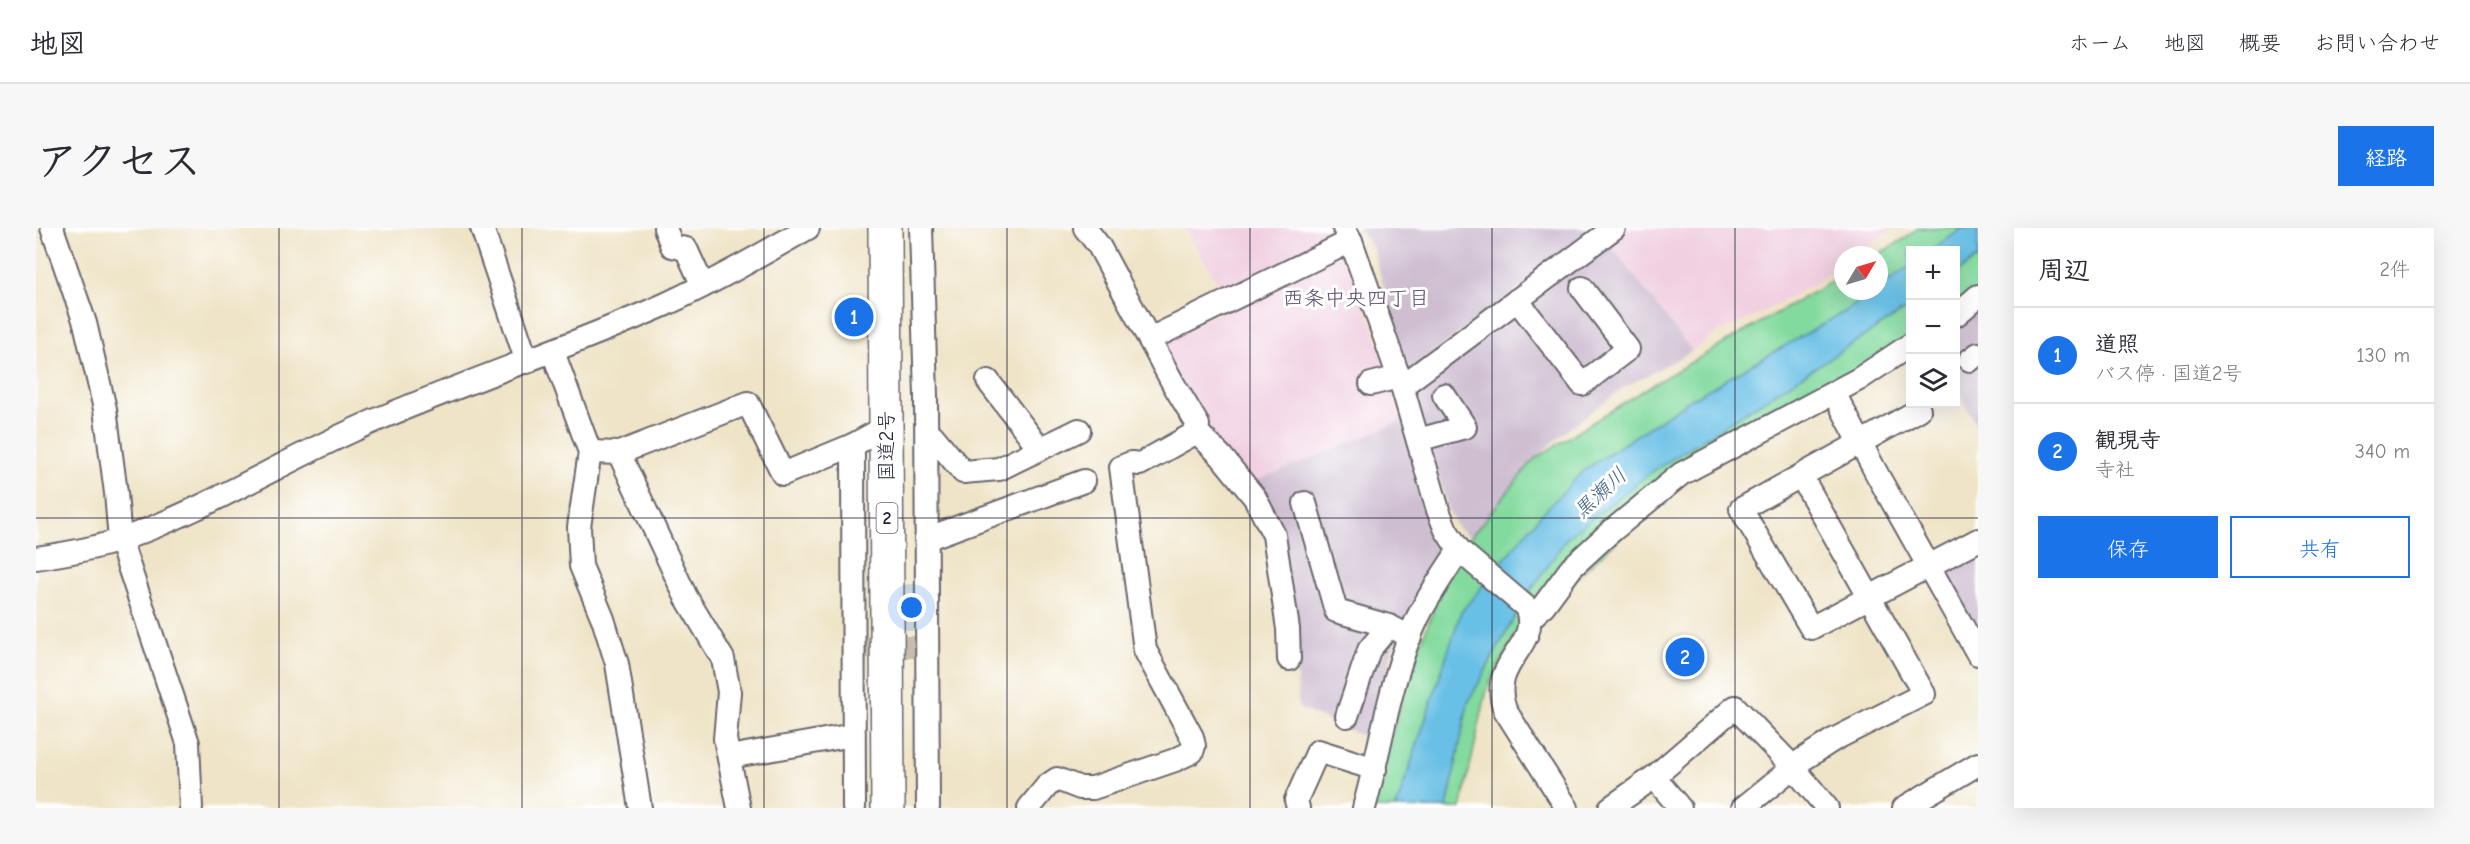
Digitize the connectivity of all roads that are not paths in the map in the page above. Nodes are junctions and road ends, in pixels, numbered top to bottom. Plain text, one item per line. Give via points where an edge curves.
1 (52, 228) edge
2 (482, 228) edge
3 (665, 228) edge
4 (808, 228) edge
5 (885, 228) edge
6 (921, 228) edge
7 (1085, 228) edge
8 (1614, 228) edge
9 (1348, 234) edge
10 (703, 286) junction
11 (1582, 288) dead end
12 (1978, 296) edge
13 (1517, 300) junction
14 (1960, 312) edge
15 (1150, 339) junction
16 (1906, 348) edge
17 (553, 352) junction
18 (526, 362) junction
19 (988, 381) dead end
20 (1401, 381) junction
21 (1371, 384) dead end
22 (1834, 393) junction
23 (1444, 396) dead end
24 (1919, 410) dead end
25 (886, 427) junction
26 (1079, 430) dead end
27 (1197, 432) junction
28 (933, 435) dead end
29 (1418, 440) junction
30 (1860, 442) junction
31 (853, 445) junction
32 (1040, 449) junction
33 (590, 452) junction
34 (619, 453) junction
35 (1801, 476) junction
36 (1084, 481) dead end
37 (1305, 503) dead end
38 (926, 539) junction
39 (120, 540) junction
40 (1978, 540) edge
41 (1460, 550) junction
42 (36, 558) edge
43 (1928, 566) junction
44 (1869, 597) junction
45 (1528, 613) junction
46 (1389, 626) junction
47 (1410, 638) junction
48 (1978, 654) edge
49 (1289, 659) dead end
50 (1347, 716) dead end
51 (853, 735) junction
52 (729, 757) junction
53 (1978, 764) edge
54 (1793, 767) junction
55 (1375, 770) junction
56 (1654, 777) junction
57 (191, 808) edge
58 (640, 808) edge
59 (739, 808) edge
60 (854, 808) edge
61 (888, 808) edge
62 (928, 808) edge
63 (1029, 808) edge
64 (1298, 808) edge
65 (1364, 808) edge
66 (1567, 808) edge
67 (1610, 808) edge
68 (1680, 808) edge
69 (1743, 808) edge
70 (1827, 808) edge
71 (1904, 808) edge

1 - 39 street via 85,323 105,409
2 - 18 street
3 - 10 street via 672,246 686,249
4 - 10 street
5 - 25 highway, 国道2号 / 2
6 - 38 street
7 - 15 street
8 - 13 street
9 - 15 street
9 - 20 street via 1358,272
10 - 17 street
11 - 13 street via 1628,349 1582,384
12 - 14 street
13 - 20 street
15 - 27 street via 1198,426
16 - 22 street
17 - 18 street
17 - 33 street
18 - 39 street via 373,422
19 - 32 street
20 - 21 street
20 - 29 street
22 - 30 street
22 - 45 street via 1681,474 1572,567 1544,605
23 - 29 street via 1465,427
24 - 30 street
25 - 31 street
25 - 61 highway, 国道2号 / 2
26 - 32 street
27 - 49 street via 1255,498 1274,535
27 - 63 street via 1140,464 1121,467 1145,650 1192,738 1192,752 1093,788 1080,788 1057,779
28 - 32 street via 963,472 999,469
29 - 41 street via 1438,510
30 - 35 street
30 - 43 street
31 - 34 street via 783,474 748,403
31 - 51 street via 857,647
33 - 34 street
33 - 58 street via 579,527 581,566 617,664
34 - 52 street via 686,597 723,659 729,692 725,739
35 - 44 street
35 - 44 street via 1741,509 1810,628
36 - 38 street
37 - 46 street via 1336,611
38 - 62 street via 921,647
39 - 42 street
39 - 57 street via 188,743
40 - 43 street
41 - 45 street
41 - 47 street via 1432,592
43 - 44 street
43 - 48 street
44 - 54 street via 1924,694 1833,740
45 - 66 street via 1528,633 1502,678 1499,695 1504,710
46 - 47 street
46 - 50 street via 1369,650
47 - 55 street via 1389,703
51 - 52 street
51 - 60 street
52 - 59 street
53 - 71 street
54 - 56 street via 1735,707
54 - 69 street
54 - 70 street
55 - 64 street via 1318,751 1296,800
55 - 65 street
56 - 67 street
56 - 68 street

